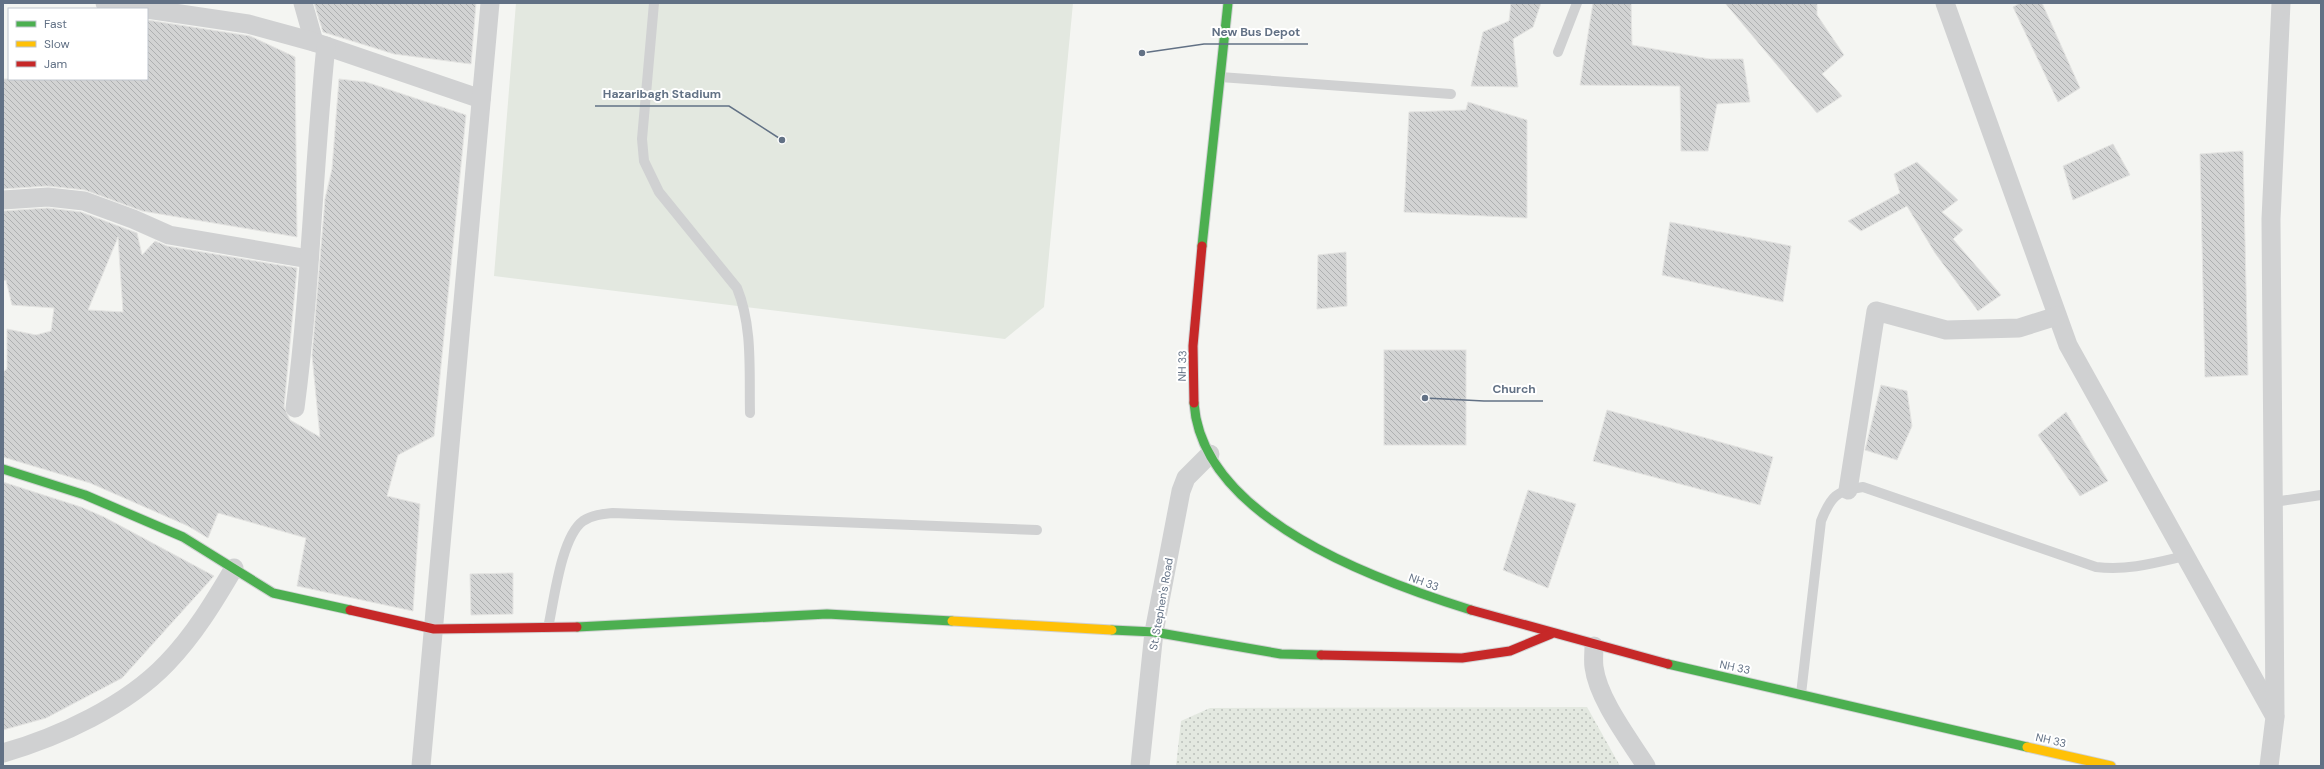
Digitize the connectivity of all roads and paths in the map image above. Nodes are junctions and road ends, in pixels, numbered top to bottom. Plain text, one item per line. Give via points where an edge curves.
1 (105, 3) edge
2 (303, 3) edge
3 (490, 3) edge
4 (654, 3) edge
5 (1228, 3) edge
6 (1576, 3) edge
7 (1945, 3) edge
8 (2280, 3) edge
9 (140, 8) edge
10 (148, 9) edge
11 (320, 44) junction
12 (1558, 52) dead end
13 (1220, 77) junction
14 (1451, 94) dead end
15 (481, 99) junction
16 (3, 200) edge
17 (309, 259) junction
18 (2057, 316) junction
19 (295, 408) dead end
20 (750, 413) dead end
21 (1210, 454) junction
22 (3, 469) edge
23 (1848, 490) junction
24 (2321, 495) edge
25 (2274, 502) junction
26 (1037, 530) dead end
27 (2185, 556) junction
28 (234, 568) junction
29 (434, 628) junction
30 (548, 628) junction
31 (1154, 632) junction
32 (1551, 634) junction
33 (1594, 646) junction
34 (1801, 694) junction
35 (2275, 717) junction
36 (3, 753) edge
37 (421, 766) edge
38 (1140, 766) edge
39 (1646, 766) edge
40 (2111, 766) edge
41 (2269, 766) edge

1 - 9 street
2 - 11 street
3 - 15 street
4 - 20 lane via 642,138 644,161 658,192 737,288 748,327
5 - 13 street, NH 33
6 - 12 lane
7 - 18 street
8 - 25 street via 2271,219
10 - 11 street via 248,24
11 - 15 street
11 - 17 street
13 - 14 lane
13 - 21 street, NH 33 via 1197,300 1194,362 1197,424
15 - 29 street
16 - 17 street via 48,196 84,201 180,238
17 - 19 street
18 - 23 street via 2019,328 1946,330 1876,311
18 - 27 street via 2068,346
21 - 31 street, St. Stephen's Road via 1186,478 1181,491
21 - 32 street, NH 33 via 1230,482 1262,512 1309,544 1368,573 1427,596
22 - 28 street via 85,495 183,537
23 - 27 lane via 1863,487 2096,567 2132,568
23 - 34 lane via 1836,495 1828,504 1822,522
24 - 25 lane
25 - 35 street
26 - 30 lane via 613,513 595,516 584,520 570,536
27 - 35 street
28 - 29 street via 272,593
28 - 36 street via 206,615 167,663 138,690 30,746
29 - 30 street
29 - 37 street
30 - 31 street via 827,614
31 - 32 street via 1281,654 1455,658 1510,651
31 - 38 street, St. Stephen's Road
32 - 33 street, NH 33
33 - 34 street, NH 33
33 - 39 street via 1594,668 1608,704
34 - 40 street, NH 33
35 - 41 street

